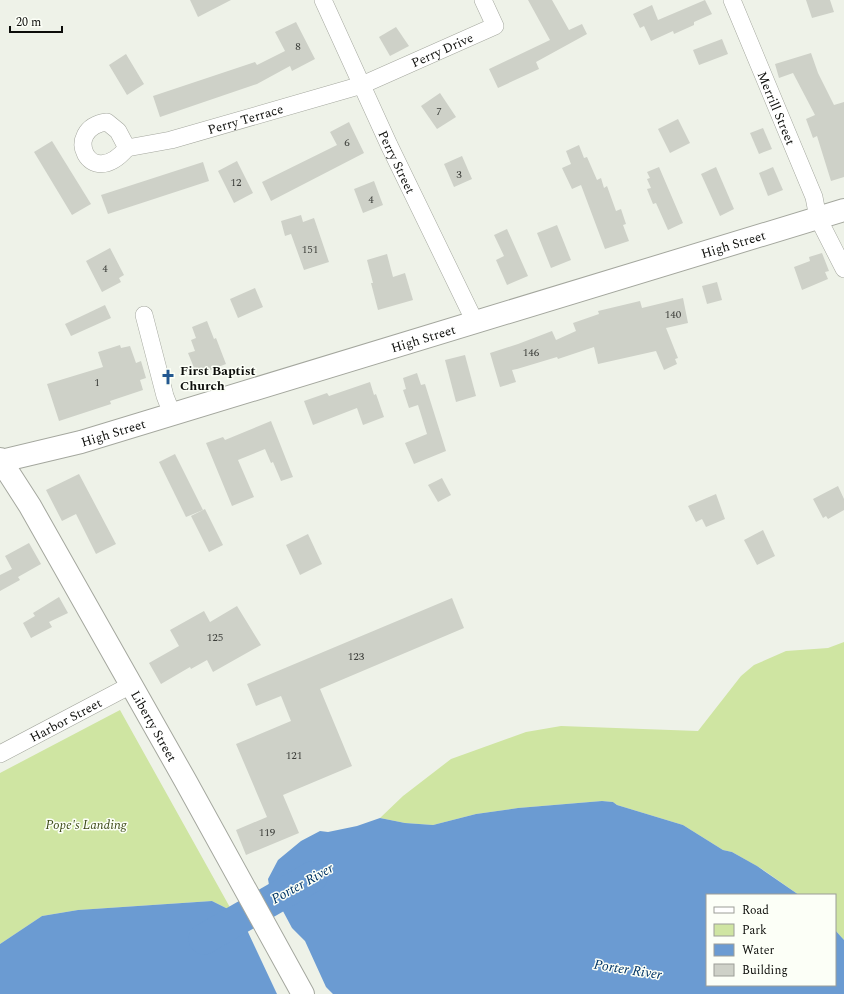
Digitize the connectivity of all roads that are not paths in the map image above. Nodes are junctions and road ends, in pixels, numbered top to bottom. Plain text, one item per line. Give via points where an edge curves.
1 (323, 0) edge
2 (483, 0) edge
3 (732, 0) edge
4 (362, 85) junction
5 (126, 148) dead end
6 (844, 210) edge
7 (818, 218) junction
8 (844, 269) edge
9 (144, 315) dead end
10 (475, 322) junction
11 (172, 414) junction
12 (0, 460) edge
13 (131, 685) junction
14 (0, 754) edge
15 (303, 994) edge

1 - 4 street, Perry Street
2 - 4 street, Perry Drive via 495,26
3 - 7 street, Merrill Street via 814,197
4 - 5 street, Perry Terrace via 171,140
4 - 10 street, Perry Street
6 - 7 main road, High Street
7 - 8 street, Merrill Street
7 - 10 main road, High Street
9 - 11 street
10 - 11 main road, High Street
11 - 12 main road, High Street via 81,442
12 - 13 main road, Liberty Street via 30,506
13 - 14 street, Harbor Street
13 - 15 main road, Liberty Street

